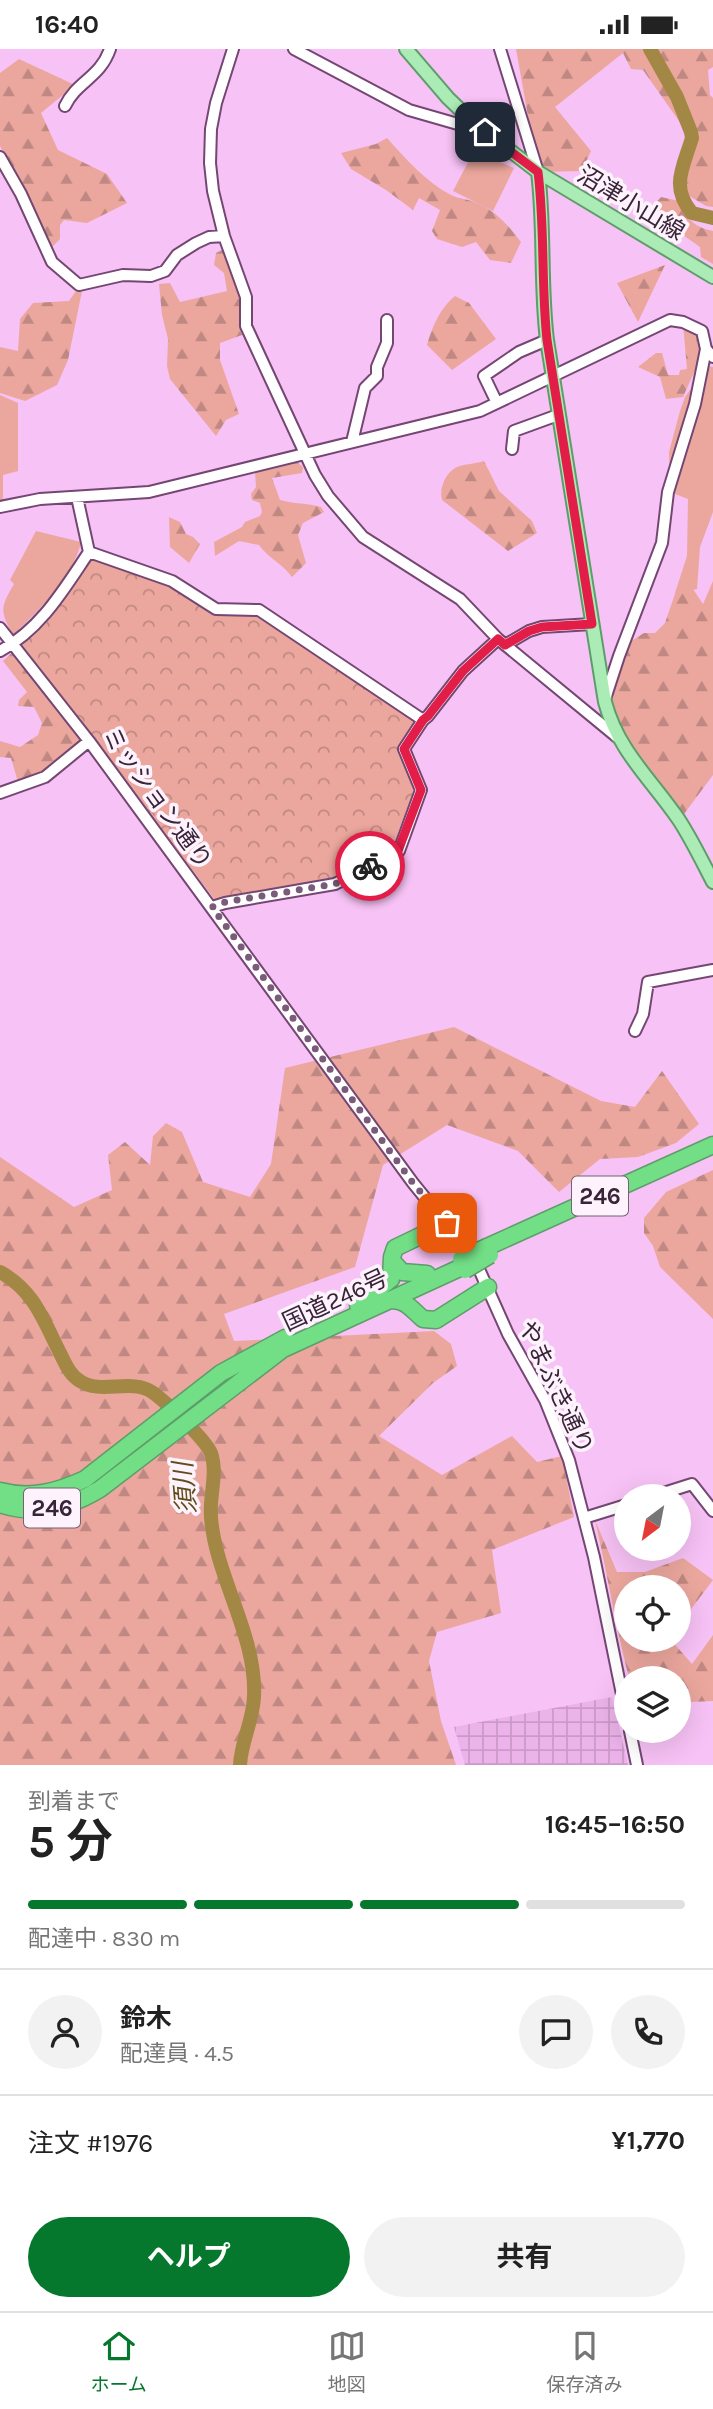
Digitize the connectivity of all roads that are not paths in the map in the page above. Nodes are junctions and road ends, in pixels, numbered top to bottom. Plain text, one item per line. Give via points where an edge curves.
1 (110, 49) edge
2 (233, 49) edge
3 (295, 49) edge
4 (407, 49) edge
5 (500, 49) edge
6 (65, 106) dead end
7 (485, 132) junction
8 (0, 157) edge
9 (538, 172) junction
10 (224, 236) junction
11 (713, 277) edge
12 (387, 320) dead end
13 (547, 340) junction
14 (709, 353) edge
15 (552, 377) junction
16 (497, 403) junction
17 (558, 415) junction
18 (352, 442) junction
19 (512, 449) dead end
20 (304, 454) junction
21 (78, 496) junction
22 (0, 507) edge
23 (89, 552) junction
24 (592, 624) junction
25 (0, 628) edge
26 (502, 642) junction
27 (13, 644) junction
28 (0, 651) edge
29 (605, 702) junction
30 (423, 720) junction
31 (617, 737) junction
32 (89, 741) junction
33 (0, 793) edge
34 (713, 882) edge
35 (212, 907) junction
36 (713, 970) edge
37 (635, 1031) dead end
38 (713, 1145) edge
39 (713, 1156) edge
40 (413, 1183) joint
41 (447, 1223) junction
42 (489, 1251) junction
43 (392, 1261) junction
44 (463, 1265) junction
45 (427, 1274) junction
46 (488, 1287) junction
47 (389, 1300) junction
48 (358, 1305) junction
49 (416, 1314) junction
50 (245, 1366) junction
51 (691, 1484) edge
52 (0, 1491) edge
53 (0, 1504) edge
54 (614, 1509) edge
55 (713, 1511) edge
56 (584, 1518) junction
57 (616, 1666) edge
58 (632, 1743) edge
59 (637, 1765) edge

1 - 6 street via 99,71 73,92
2 - 10 street via 216,103 209,163
3 - 7 street via 409,110
4 - 7 main road, 沼津小山線 via 448,98
5 - 9 street
7 - 9 main road, 沼津小山線
8 - 10 street via 52,263 79,285 123,275 151,276 165,271 177,255 196,243
9 - 11 main road, 沼津小山線
9 - 13 main road
10 - 20 street via 246,297 246,325
12 - 18 street via 387,343 377,376 365,388
13 - 15 main road
13 - 16 street via 484,376
14 - 15 street via 702,331 670,320
14 - 29 street via 668,492 662,543
15 - 16 street
15 - 17 main road
16 - 18 street
17 - 19 street via 514,431
17 - 24 main road
18 - 20 street
20 - 21 street via 149,492
20 - 26 street via 328,496 363,537 460,599
21 - 22 street
21 - 23 street
23 - 27 street via 53,606
23 - 30 street via 172,581 216,609 259,610
24 - 26 street via 542,627
24 - 29 main road
25 - 27 street, ミッション通り
26 - 30 street via 463,671
26 - 31 street
27 - 28 street
27 - 32 street, ミッション通り
29 - 31 main road
30 - 35 street via 404,749 421,790 398,851 335,884
31 - 34 main road via 678,819
32 - 33 street via 45,776
32 - 35 street, ミッション通り
35 - 40 street, ミッション通り
36 - 37 street via 648,982
38 - 42 highway, 246
39 - 42 highway, 246
40 - 41 street, やまぶき通り
41 - 43 highway via 395,1248
41 - 46 street, やまぶき通り via 474,1258
42 - 44 highway, bridge
43 - 45 highway via 402,1272
43 - 48 highway via 389,1282
44 - 45 highway, 国道246号 / 246
44 - 47 highway, 国道246号 / 246
44 - 49 highway via 421,1292 414,1301
45 - 48 highway, 国道246号 / 246
46 - 49 highway via 436,1320 427,1321
46 - 56 street, やまぶき通り via 545,1399 569,1460
47 - 49 highway via 407,1303
47 - 50 highway, 国道246号 / 246
48 - 50 highway, 国道246号 / 246 via 274,1343
50 - 52 highway, 国道246号 / 246 via 85,1479 45,1493
50 - 53 highway, 国道246号 / 246 via 80,1501 22,1509
51 - 55 street
54 - 56 street
56 - 57 street, やまぶき通り
58 - 59 street

